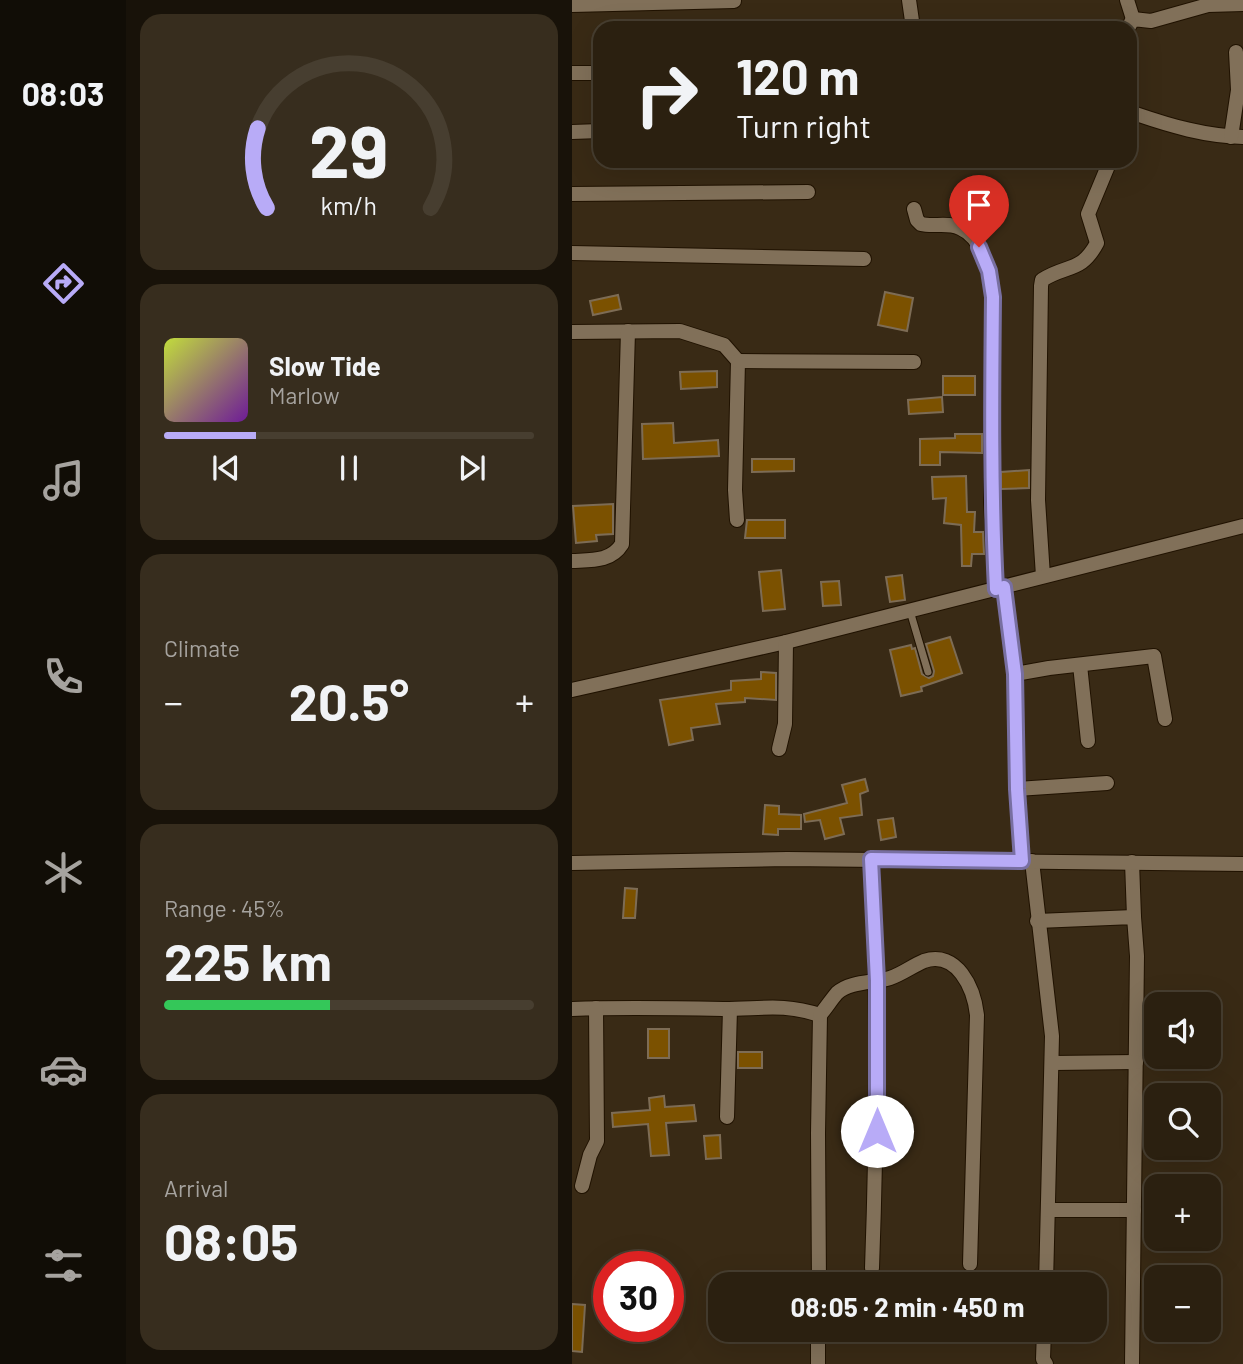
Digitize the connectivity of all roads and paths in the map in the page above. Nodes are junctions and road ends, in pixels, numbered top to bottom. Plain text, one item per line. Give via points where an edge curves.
1 (909, 0) edge
2 (1127, 0) edge
3 (734, 1) edge
4 (1243, 4) edge
5 (572, 5) edge
6 (912, 21) edge
7 (1131, 21) edge
8 (1137, 22) edge
9 (1236, 52) dead end
10 (572, 73) edge
11 (593, 73) edge
12 (1137, 114) edge
13 (593, 131) edge
14 (572, 132) edge
15 (1237, 137) edge
16 (1107, 168) edge
17 (808, 192) dead end
18 (572, 194) edge
19 (914, 209) dead end
20 (572, 253) edge
21 (864, 259) dead end
22 (628, 331) junction
23 (572, 332) edge
24 (738, 361) junction
25 (914, 362) dead end
26 (737, 520) dead end
27 (1243, 526) edge
28 (572, 561) edge
29 (1043, 576) junction
30 (1000, 588) junction
31 (910, 611) junction
32 (786, 642) junction
33 (1080, 665) junction
34 (928, 672) dead end
35 (1015, 674) junction
36 (572, 691) edge
37 (1165, 719) dead end
38 (1088, 741) dead end
39 (779, 748) dead end
40 (1107, 783) dead end
41 (1017, 789) junction
42 (871, 859) junction
43 (1027, 861) junction
44 (1132, 862) junction
45 (572, 863) edge
46 (1243, 863) edge
47 (1134, 917) junction
48 (1037, 921) junction
49 (877, 981) junction
50 (596, 1008) junction
51 (572, 1009) edge
52 (730, 1009) junction
53 (820, 1015) junction
54 (1136, 1062) junction
55 (1053, 1063) junction
56 (727, 1117) dead end
57 (582, 1186) dead end
58 (1048, 1210) junction
59 (1134, 1210) junction
60 (970, 1264) dead end
61 (872, 1268) dead end
62 (819, 1272) edge
63 (1046, 1272) edge
64 (818, 1342) edge
65 (1044, 1342) edge
66 (818, 1364) edge
67 (1046, 1364) edge
68 (1132, 1364) edge

1 - 6 street
2 - 7 street
3 - 5 street
4 - 8 street via 1208,5
9 - 15 street
10 - 11 street
12 - 15 street via 1176,128
13 - 14 street
16 - 29 street via 1088,214 1097,243 1092,252 1081,264 1042,279 1038,500
17 - 18 street
19 - 30 street via 921,224 959,227 969,234 989,271 993,297 991,502
20 - 21 street
22 - 23 street
22 - 24 street via 680,331 724,345
22 - 28 street via 622,544 607,558
24 - 25 street
24 - 26 street
27 - 29 street
29 - 30 street
30 - 31 street
30 - 35 street
31 - 32 street
31 - 34 lane
32 - 36 street
32 - 39 street via 785,724
33 - 35 street
33 - 37 street via 1154,656
33 - 38 street
35 - 41 street
40 - 41 street
41 - 43 street
42 - 43 street
42 - 45 street
42 - 49 street
43 - 44 street
43 - 48 street
44 - 46 street
44 - 47 street
47 - 48 street
47 - 54 street
48 - 55 street
49 - 53 street via 842,990
49 - 60 street via 941,958 960,971 976,1001
49 - 61 street
50 - 51 street
50 - 52 street
50 - 57 street via 597,1141
52 - 53 street via 798,1007
52 - 56 street
53 - 62 street
54 - 55 street
54 - 59 street
55 - 58 street
58 - 59 street
58 - 63 street
59 - 68 street
64 - 66 street
65 - 67 street

